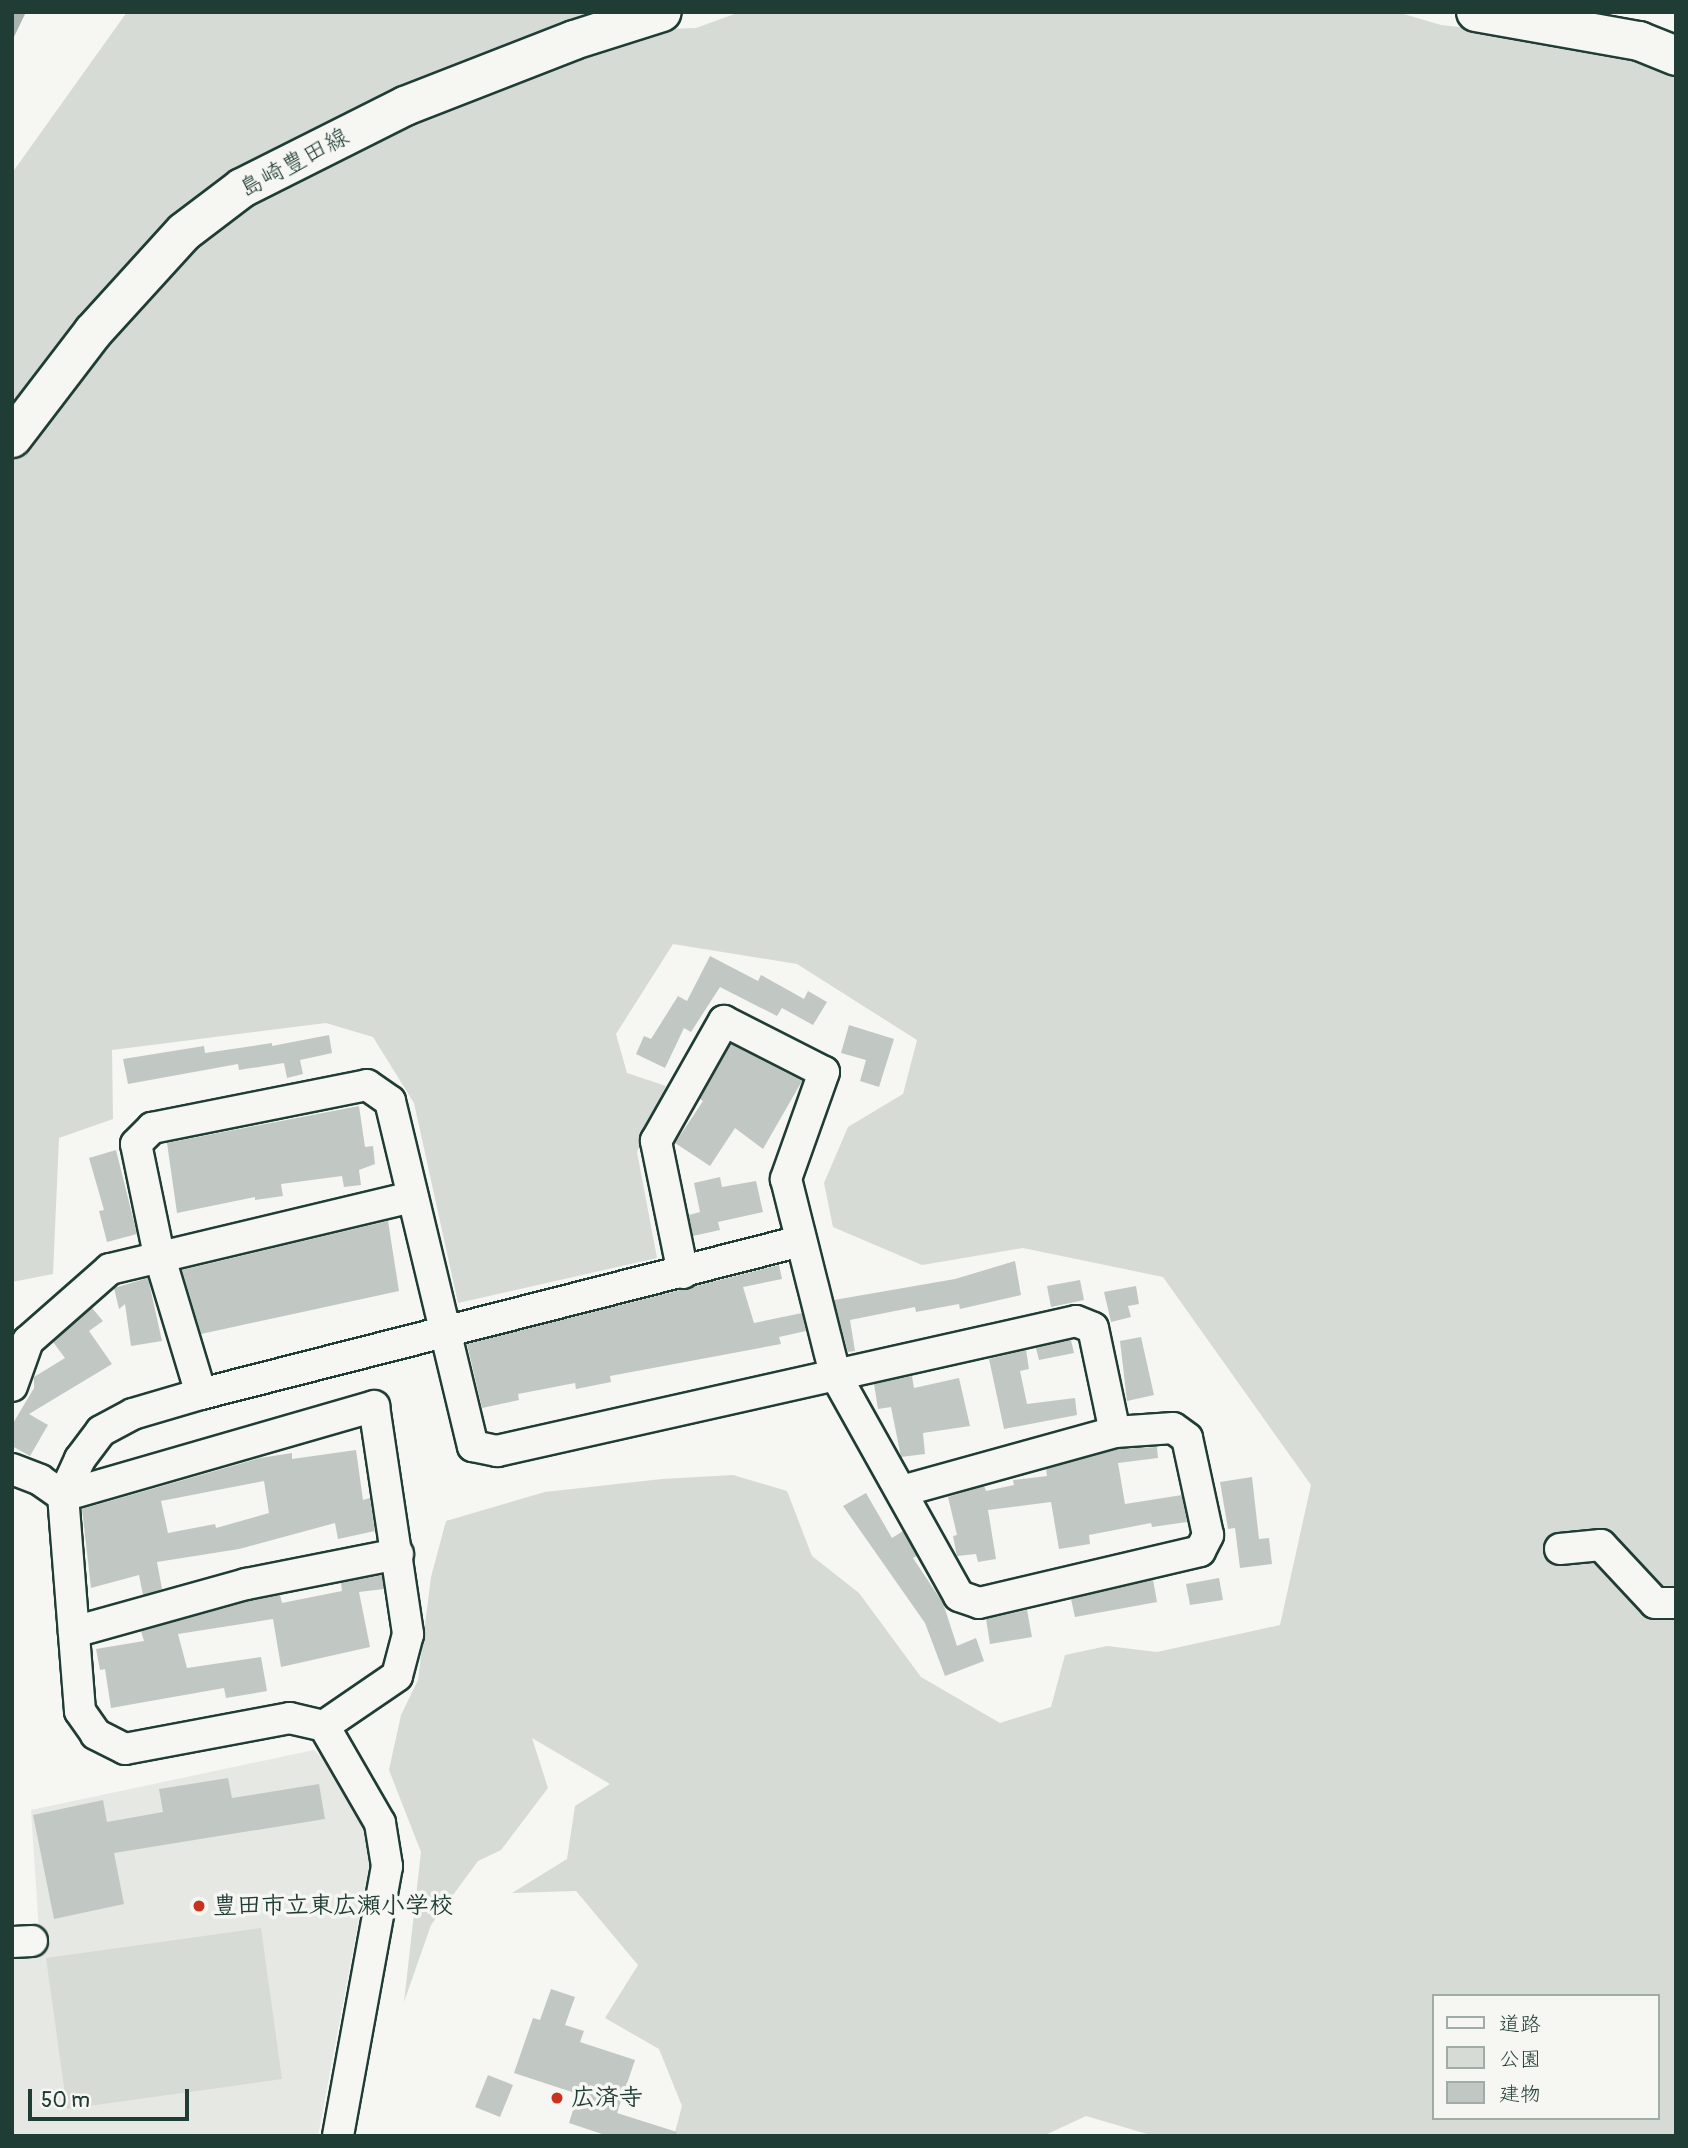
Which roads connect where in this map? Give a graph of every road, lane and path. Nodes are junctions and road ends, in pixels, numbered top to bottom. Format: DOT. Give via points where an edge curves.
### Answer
graph roads {
  1 [pos="662,12"];
  2 [pos="1476,12"];
  3 [pos="1676,56"];
  4 [pos="12,438"];
  5 [pos="413,1198"];
  6 [pos="801,1241"];
  7 [pos="159,1255"];
  8 [pos="683,1273"];
  9 [pos="445,1329"];
  10 [pos="835,1374"];
  11 [pos="12,1386"];
  12 [pos="201,1394"];
  13 [pos="1115,1432"];
  14 [pos="12,1469"];
  15 [pos="902,1491"];
  16 [pos="63,1496"];
  17 [pos="1560,1549"];
  18 [pos="398,1554"];
  19 [pos="1676,1603"];
  20 [pos="74,1632"];
  21 [pos="324,1726"];
  22 [pos="338,2136"];
  1 -- 4 [label="main road, 島崎豊田線" via="573,40 405,106 243,188 184,232 93,332"];
  2 -- 3 [label="main road" via="1639,41"];
  5 -- 7 [label="street"];
  5 -- 7 [label="street" via="390,1101 367,1085 152,1128 136,1144"];
  5 -- 9 [label="street"];
  6 -- 8 [label="street"];
  6 -- 8 [label="street" via="786,1179 824,1072 724,1021 656,1140"];
  6 -- 10 [label="street"];
  7 -- 11 [label="street" via="110,1269 54,1315 27,1341"];
  7 -- 12 [label="street"];
  8 -- 9 [label="street"];
  9 -- 10 [label="street" via="473,1446 497,1451"];
  9 -- 12 [label="street"];
  10 -- 13 [label="street" via="1076,1321 1093,1328"];
  10 -- 15 [label="street"];
  12 -- 16 [label="street" via="133,1414 101,1431 80,1459"];
  13 -- 15 [label="street"];
  13 -- 15 [label="street" via="1173,1428 1187,1438 1208,1535 1200,1551 979,1603 960,1596"];
  14 -- 16 [label="street"];
  16 -- 18 [label="street" via="374,1406"];
  16 -- 20 [label="street"];
  17 -- 19 [label="street" via="1601,1545 1655,1603"];
  18 -- 20 [label="street" via="246,1584"];
  18 -- 21 [label="street" via="408,1634 397,1676"];
  20 -- 21 [label="street" via="80,1712 96,1734 125,1749 289,1718"];
  21 -- 22 [label="street" via="380,1823 387,1866"];
}
